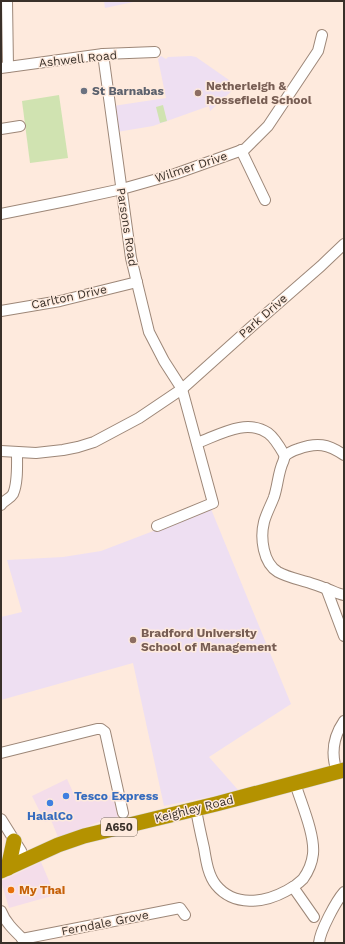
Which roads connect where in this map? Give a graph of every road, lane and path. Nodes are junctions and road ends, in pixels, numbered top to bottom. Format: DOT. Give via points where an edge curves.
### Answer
graph roads {
  1 [pos="7,1"];
  2 [pos="322,35"];
  3 [pos="155,52"];
  4 [pos="103,54"];
  5 [pos="5,68"];
  6 [pos="20,126"];
  7 [pos="1,129"];
  8 [pos="241,150"];
  9 [pos="122,189"];
  10 [pos="265,200"];
  11 [pos="1,214"];
  12 [pos="344,244"];
  13 [pos="137,282"];
  14 [pos="1,311"];
  15 [pos="182,389"];
  16 [pos="197,443"];
  17 [pos="1,451"];
  18 [pos="17,452"];
  19 [pos="344,455"];
  20 [pos="285,456"];
  21 [pos="1,504"];
  22 [pos="158,526"];
  23 [pos="326,588"];
  24 [pos="344,595"];
  25 [pos="344,636"];
  26 [pos="344,721"];
  27 [pos="1,753"];
  28 [pos="341,771"];
  29 [pos="295,784"];
  30 [pos="196,809"];
  31 [pos="123,813"];
  32 [pos="1,819"];
  33 [pos="14,841"];
  34 [pos="25,860"];
  35 [pos="4,869"];
  36 [pos="293,887"];
  37 [pos="344,892"];
  38 [pos="184,915"];
  39 [pos="2,916"];
  40 [pos="314,917"];
  41 [pos="24,941"];
  42 [pos="319,943"];
  1 -- 5 [label="street"];
  2 -- 8 [label="street, Wilmer Drive" via="318,51 268,126"];
  3 -- 4 [label="street, Ashwell Road"];
  4 -- 5 [label="street, Ashwell Road"];
  4 -- 9 [label="street, Parsons Road"];
  6 -- 7 [label="street"];
  8 -- 9 [label="street, Wilmer Drive" via="175,174"];
  8 -- 10 [label="street"];
  9 -- 11 [label="street, Wilmer Drive"];
  9 -- 13 [label="street, Parsons Road" via="131,258"];
  12 -- 15 [label="street, Park Drive"];
  13 -- 14 [label="street, Carlton Drive" via="60,301"];
  13 -- 15 [label="street, Parsons Road" via="149,332"];
  15 -- 16 [label="street"];
  15 -- 18 [label="street, Park Drive" via="138,418 94,442 63,450"];
  16 -- 20 [label="street" via="233,429 249,427 269,434"];
  16 -- 22 [label="street" via="213,503"];
  17 -- 18 [label="street, Park Drive"];
  18 -- 21 [label="street" via="14,488 11,496"];
  19 -- 20 [label="street" via="320,444 308,445"];
  20 -- 23 [label="street" via="274,498 264,522 262,535 265,556 276,571"];
  23 -- 24 [label="street"];
  23 -- 25 [label="street"];
  26 -- 28 [label="street" via="335,740 333,754 334,763"];
  27 -- 31 [label="street" via="101,729 105,732"];
  28 -- 29 [label="highway, Keighley Road / A650"];
  29 -- 30 [label="highway, Keighley Road / A650"];
  29 -- 36 [label="street" via="311,832 313,854 307,872"];
  30 -- 34 [label="highway, Keighley Road / A650" via="84,836"];
  30 -- 36 [label="street" via="210,873 222,892 248,902 269,898"];
  32 -- 33 [label="street"];
  33 -- 34 [label="street"];
  33 -- 35 [label="highway"];
  34 -- 35 [label="highway, Keighley Road / A650"];
  36 -- 40 [label="street"];
  37 -- 42 [label="street" via="325,924"];
  38 -- 41 [label="street, Ferndale Grove" via="180,908"];
  39 -- 41 [label="street"];
}
